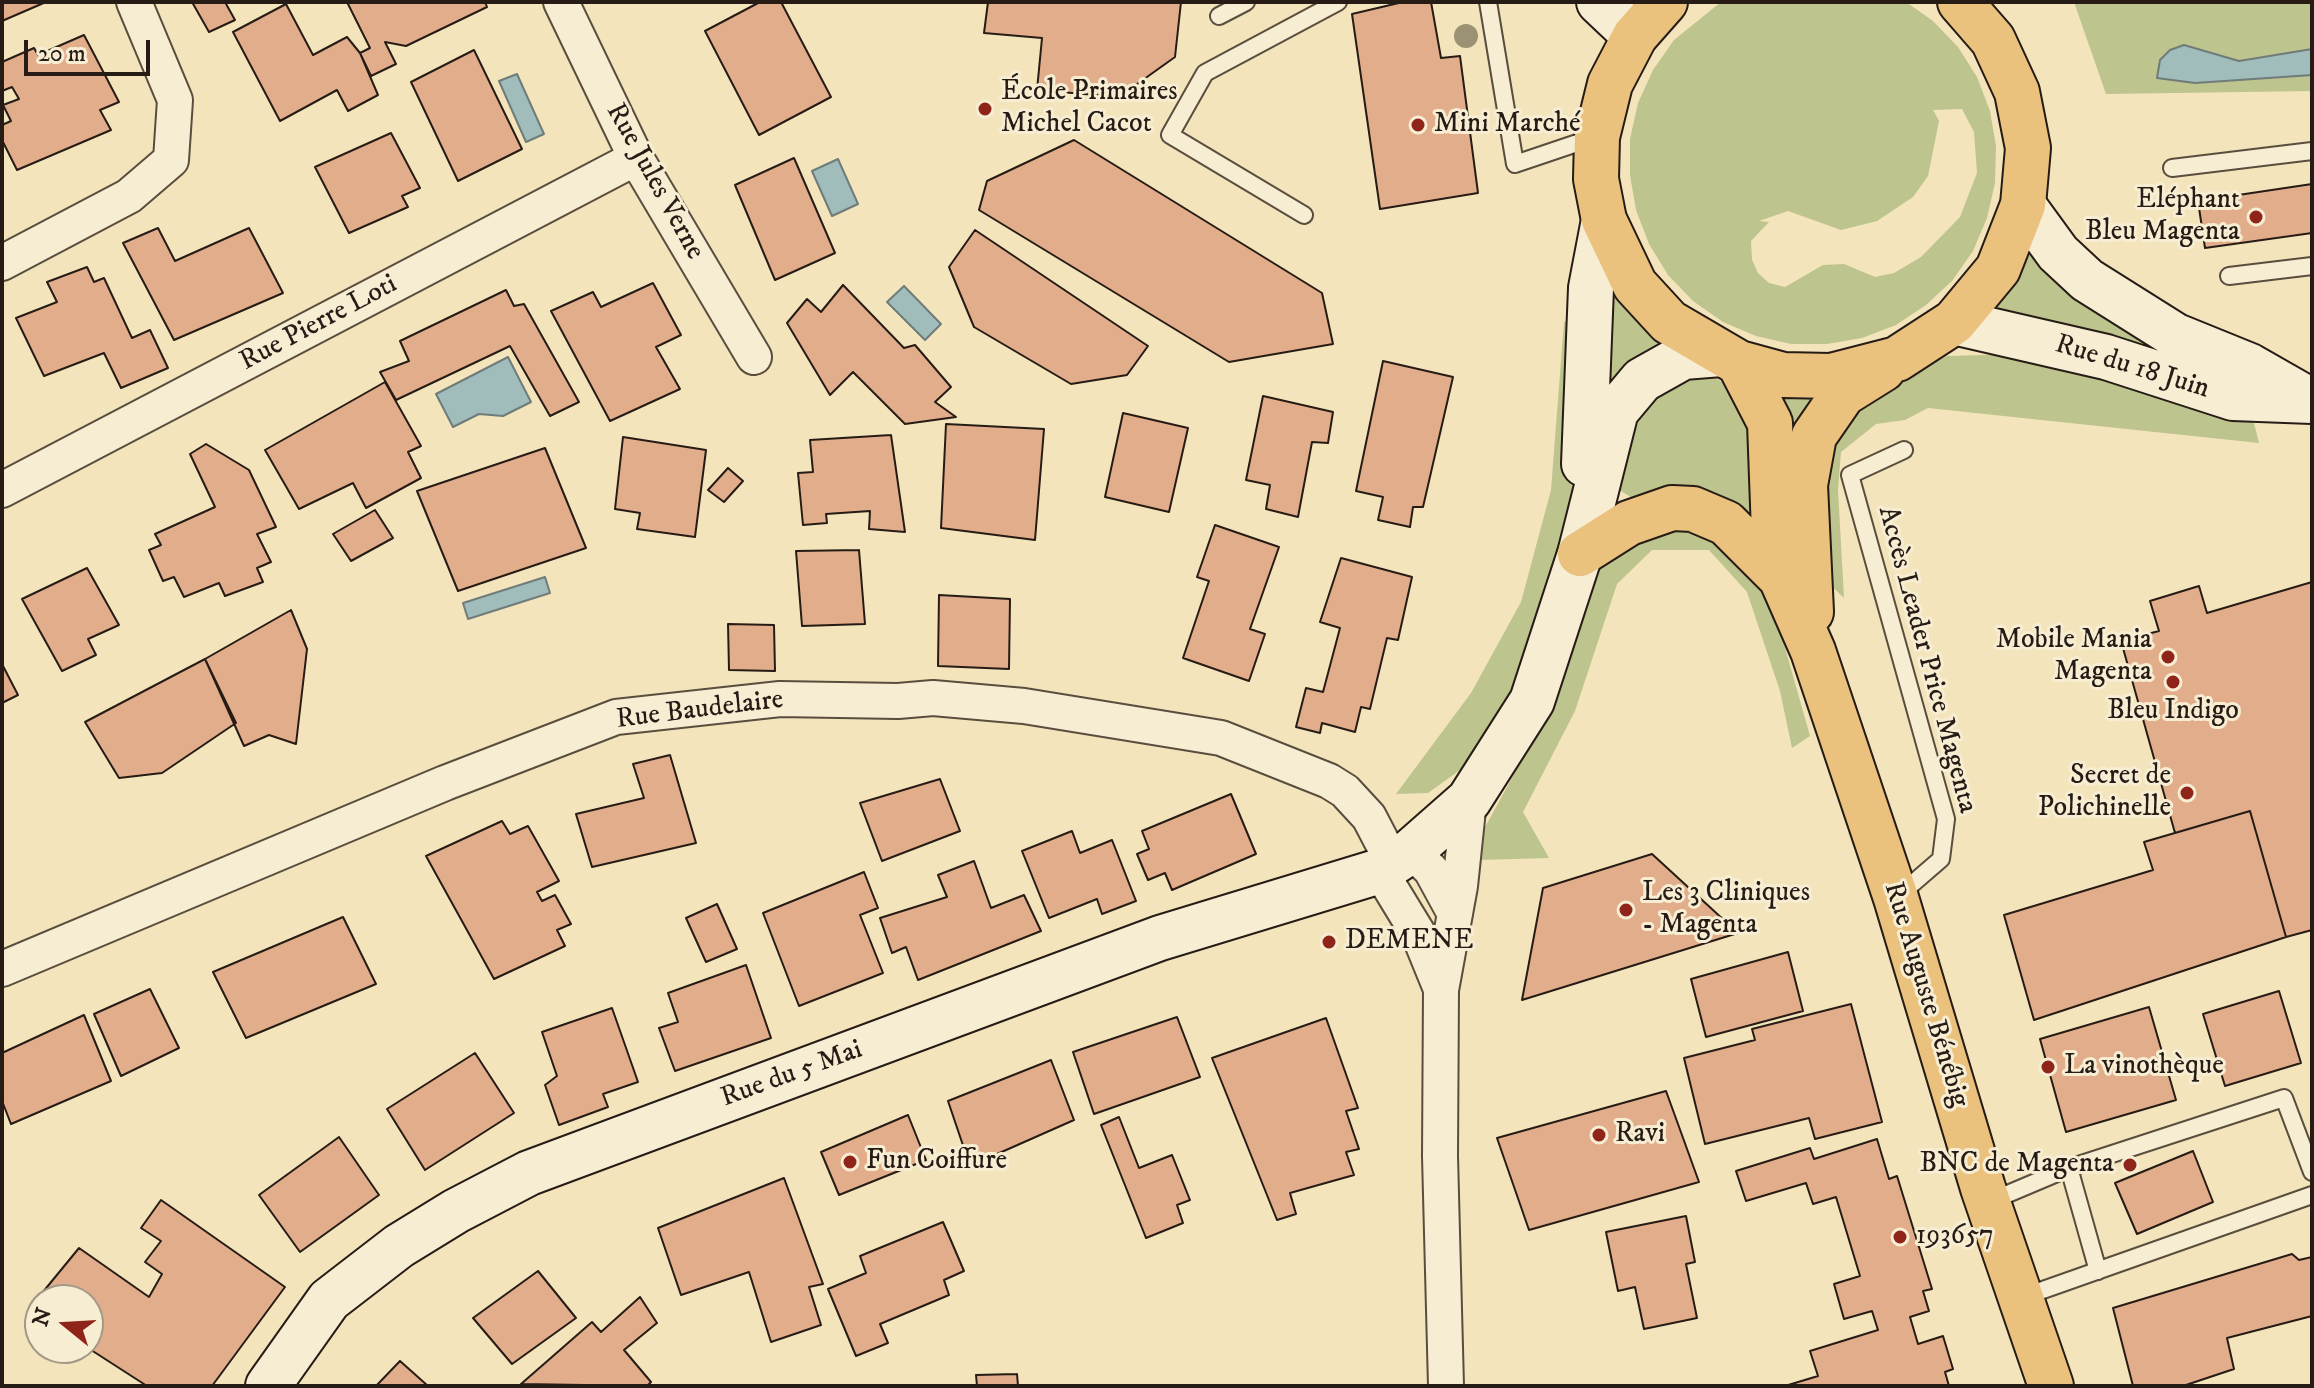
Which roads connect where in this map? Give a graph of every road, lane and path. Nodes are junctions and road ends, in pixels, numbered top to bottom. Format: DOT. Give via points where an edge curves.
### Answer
graph roads {
  1 [pos="134,2"];
  2 [pos="561,2"];
  3 [pos="1246,2"];
  4 [pos="1338,2"];
  5 [pos="1488,2"];
  6 [pos="1599,2"];
  7 [pos="1665,2"];
  8 [pos="1960,2"];
  9 [pos="1219,16"];
  10 [pos="1635,36"];
  11 [pos="1597,137"];
  12 [pos="2312,151"];
  13 [pos="636,158"];
  14 [pos="2172,168"];
  15 [pos="2023,205"];
  16 [pos="1304,215"];
  17 [pos="1604,220"];
  18 [pos="2,263"];
  19 [pos="2312,266"];
  20 [pos="2229,276"];
  21 [pos="1954,322"];
  22 [pos="754,357"];
  23 [pos="1730,359"];
  24 [pos="1897,359"];
  25 [pos="2312,401"];
  26 [pos="1904,450"];
  27 [pos="2,490"];
  28 [pos="1580,554"];
  29 [pos="1781,578"];
  30 [pos="1813,651"];
  31 [pos="1469,800"];
  32 [pos="1395,862"];
  33 [pos="1896,898"];
  34 [pos="1455,914"];
  35 [pos="2,969"];
  36 [pos="1441,990"];
  37 [pos="2069,1168"];
  38 [pos="2312,1172"];
  39 [pos="2312,1195"];
  40 [pos="1988,1202"];
  41 [pos="2098,1271"];
  42 [pos="2023,1297"];
  43 [pos="268,1386"];
  44 [pos="1446,1386"];
  45 [pos="2051,1386"];
  1 -- 18 [label="street" via="175,100 171,160 129,196"];
  2 -- 13 [label="street, Rue Jules Verne"];
  3 -- 9 [label="lane"];
  4 -- 16 [label="lane" via="1205,73 1170,135"];
  5 -- 11 [label="lane" via="1515,164"];
  6 -- 10 [label="main road"];
  7 -- 10 [label="main road"];
  8 -- 15 [label="main road, Rue Auguste Bénébig" via="1993,40 2017,92 2028,148"];
  10 -- 11 [label="main road" via="1610,84"];
  11 -- 17 [label="main road" via="1596,179"];
  12 -- 14 [label="lane"];
  13 -- 22 [label="street, Rue Jules Verne"];
  13 -- 27 [label="street, Rue Pierre Loti"];
  15 -- 21 [label="main road, Rue Auguste Bénébig" via="1998,269"];
  15 -- 25 [label="main road, Rue du 18 Juin" via="2058,253 2087,280 2176,336 2250,366"];
  17 -- 23 [label="main road" via="1635,285 1669,322"];
  17 -- 28 [label="main road" via="1591,288"];
  19 -- 20 [label="lane"];
  21 -- 24 [label="main road, Rue Auguste Bénébig"];
  21 -- 25 [label="main road, Rue du 18 Juin" via="2106,357 2233,398"];
  23 -- 24 [label="main road" via="1783,375 1831,376"];
  23 -- 28 [label="main road" via="1683,357 1642,380 1616,411"];
  23 -- 29 [label="main road, Rue Auguste Bénébig" via="1770,423"];
  24 -- 30 [label="main road, Rue Auguste Bénébig" via="1843,394 1814,436 1805,485"];
  26 -- 33 [label="lane, Accès Leader Price Magenta" via="1850,475 1946,819 1941,859"];
  28 -- 29 [label="main road" via="1629,523 1672,508 1693,509 1726,523"];
  28 -- 31 [label="main road" via="1532,701"];
  29 -- 30 [label="main road, Rue Auguste Bénébig"];
  30 -- 33 [label="main road, Rue Auguste Bénébig"];
  31 -- 32 [label="main road"];
  31 -- 34 [label="street"];
  32 -- 34 [label="street" via="1431,870"];
  32 -- 35 [label="street, Rue Baudelaire" via="1369,817 1345,791 1221,738 1024,706 933,698 780,699 616,717"];
  32 -- 36 [label="street"];
  32 -- 43 [label="main road, Rue du 5 Mai" via="1160,938 529,1173 399,1246 329,1300"];
  33 -- 40 [label="main road, Rue Auguste Bénébig"];
  34 -- 36 [label="street"];
  36 -- 44 [label="street"];
  37 -- 38 [label="lane" via="2284,1098"];
  37 -- 40 [label="lane"];
  37 -- 41 [label="lane"];
  39 -- 41 [label="lane"];
  40 -- 42 [label="main road, Rue Auguste Bénébig"];
  41 -- 42 [label="lane"];
  42 -- 45 [label="main road, Rue Auguste Bénébig"];
}
